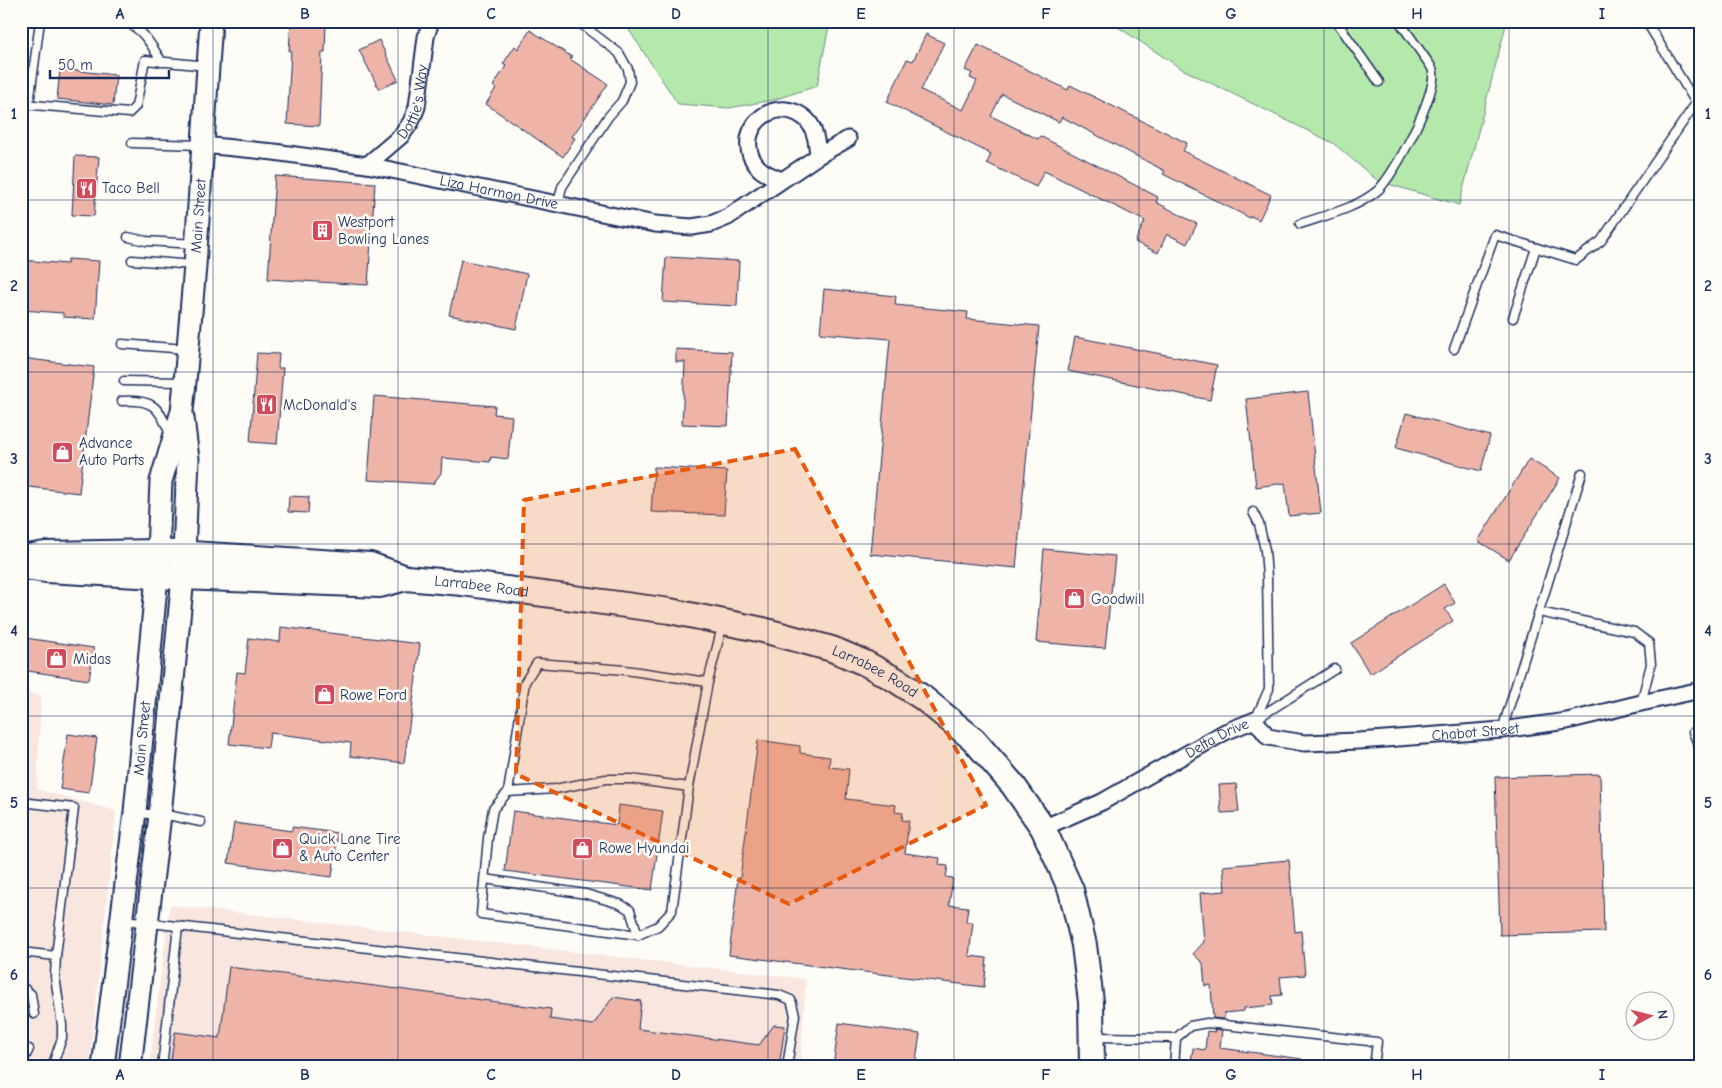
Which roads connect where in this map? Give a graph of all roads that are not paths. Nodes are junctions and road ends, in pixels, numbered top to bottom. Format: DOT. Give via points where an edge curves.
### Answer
graph roads {
  1 [pos="25,21"];
  2 [pos="40,21"];
  3 [pos="121,21"];
  4 [pos="211,21"];
  5 [pos="431,21"];
  6 [pos="578,21"];
  7 [pos="1336,21"];
  8 [pos="1398,21"];
  9 [pos="1646,21"];
  10 [pos="21,22"];
  11 [pos="162,62"];
  12 [pos="208,66"];
  13 [pos="1379,82"];
  14 [pos="1698,102"];
  15 [pos="25,104"];
  16 [pos="848,139"];
  17 [pos="132,143"];
  18 [pos="203,145"];
  19 [pos="818,156"];
  20 [pos="367,165"];
  21 [pos="782,180"];
  22 [pos="558,204"];
  23 [pos="1300,224"];
  24 [pos="128,237"];
  25 [pos="196,244"];
  26 [pos="1536,248"];
  27 [pos="132,260"];
  28 [pos="195,266"];
  29 [pos="1513,318"];
  30 [pos="122,344"];
  31 [pos="1454,349"];
  32 [pos="188,350"];
  33 [pos="124,381"];
  34 [pos="185,382"];
  35 [pos="122,401"];
  36 [pos="182,411"];
  37 [pos="172,445"];
  38 [pos="1582,472"];
  39 [pos="1253,512"];
  40 [pos="158,552"];
  41 [pos="21,558"];
  42 [pos="183,565"];
  43 [pos="21,567"];
  44 [pos="157,576"];
  45 [pos="1538,612"];
  46 [pos="724,622"];
  47 [pos="1335,669"];
  48 [pos="708,682"];
  49 [pos="1701,690"];
  50 [pos="1641,703"];
  51 [pos="1254,720"];
  52 [pos="1701,729"];
  53 [pos="1502,730"];
  54 [pos="1701,752"];
  55 [pos="689,787"];
  56 [pos="508,792"];
  57 [pos="21,802"];
  58 [pos="135,812"];
  59 [pos="160,815"];
  60 [pos="201,822"];
  61 [pos="1043,828"];
  62 [pos="485,879"];
  63 [pos="122,920"];
  64 [pos="148,923"];
  65 [pos="178,927"];
  66 [pos="638,935"];
  67 [pos="21,952"];
  68 [pos="56,956"];
  69 [pos="21,986"];
  70 [pos="34,1014"];
  71 [pos="1093,1037"];
  72 [pos="1176,1038"];
  73 [pos="29,1049"];
  74 [pos="21,1066"];
  75 [pos="52,1067"];
  76 [pos="104,1067"];
  77 [pos="130,1067"];
  78 [pos="162,1067"];
  79 [pos="787,1067"];
  80 [pos="1092,1067"];
  81 [pos="1174,1067"];
  82 [pos="1374,1067"];
  1 -- 10 [label="lane"];
  2 -- 15 [label="lane"];
  3 -- 11 [label="lane" via="140,30"];
  4 -- 12 [label="main road, Main Street"];
  5 -- 20 [label="street, Dottie's Way" via="417,108 411,122 401,136"];
  6 -- 22 [label="lane" via="619,53 628,69 630,82 622,100 562,187"];
  7 -- 13 [label="lane"];
  8 -- 23 [label="lane" via="1434,72 1432,86 1401,158 1378,190 1357,204"];
  9 -- 14 [label="lane"];
  11 -- 12 [label="lane"];
  11 -- 15 [label="lane" via="145,60 136,106 129,113"];
  12 -- 18 [label="main road, Main Street"];
  14 -- 26 [label="lane" via="1601,241 1576,260"];
  16 -- 19 [label="street, Liza Harmon Drive"];
  17 -- 18 [label="lane"];
  18 -- 20 [label="street, Liza Harmon Drive"];
  18 -- 25 [label="main road, Main Street"];
  19 -- 21 [label="street, Liza Harmon Drive"];
  19 -- 21 [label="street" via="809,122 790,110 768,112 753,128 749,149 759,168"];
  20 -- 22 [label="street, Liza Harmon Drive"];
  21 -- 22 [label="street, Liza Harmon Drive" via="728,217 692,227 655,224"];
  24 -- 25 [label="lane"];
  25 -- 28 [label="main road, Main Street"];
  26 -- 29 [label="lane"];
  26 -- 31 [label="lane" via="1494,235"];
  27 -- 28 [label="lane"];
  28 -- 32 [label="main road, Main Street"];
  30 -- 32 [label="lane"];
  32 -- 34 [label="main road, Main Street"];
  33 -- 34 [label="lane"];
  34 -- 36 [label="main road, Main Street"];
  35 -- 37 [label="lane" via="137,400 152,405 163,416"];
  36 -- 37 [label="main road, Main Street"];
  36 -- 42 [label="main road, Main Street" via="188,459"];
  37 -- 40 [label="main road, Main Street" via="161,481"];
  38 -- 45 [label="lane"];
  39 -- 51 [label="lane, Delta Drive" via="1266,550 1270,689"];
  40 -- 41 [label="main road, Larrabee Road" via="45,554"];
  40 -- 42 [label="main road, Larrabee Road"];
  40 -- 44 [label="main road, Main Street"];
  42 -- 44 [label="main road, Larrabee Road"];
  42 -- 46 [label="main road, Larrabee Road" via="380,585 406,578 454,582 670,611"];
  42 -- 59 [label="main road, Main Street"];
  43 -- 44 [label="main road, Larrabee Road"];
  44 -- 58 [label="main road, Main Street"];
  45 -- 50 [label="lane" via="1634,632 1649,643 1651,664"];
  45 -- 53 [label="lane"];
  46 -- 48 [label="lane"];
  46 -- 61 [label="main road, Larrabee Road" via="832,649 896,680 973,739 1013,785"];
  47 -- 51 [label="lane"];
  48 -- 55 [label="lane"];
  48 -- 56 [label="lane" via="537,662 525,682"];
  49 -- 50 [label="street, Chabot Street"];
  50 -- 53 [label="street, Chabot Street" via="1567,721"];
  51 -- 53 [label="street, Chabot Street" via="1268,737 1304,743"];
  51 -- 61 [label="street, Delta Drive" via="1225,732 1102,802"];
  52 -- 54 [label="lane" via="1693,732"];
  55 -- 56 [label="lane" via="606,779 555,789"];
  55 -- 66 [label="lane" via="672,911 658,926"];
  56 -- 62 [label="lane" via="493,809"];
  57 -- 68 [label="lane" via="74,808"];
  58 -- 59 [label="lane"];
  58 -- 63 [label="main road, Main Street"];
  59 -- 60 [label="lane"];
  59 -- 64 [label="main road, Main Street"];
  61 -- 71 [label="main road, Larrabee Road" via="1063,869 1076,909 1089,974"];
  62 -- 66 [label="lane" via="586,894 620,904 630,910"];
  62 -- 66 [label="lane" via="481,914"];
  63 -- 64 [label="lane"];
  63 -- 76 [label="main road, Main Street"];
  64 -- 65 [label="lane"];
  64 -- 77 [label="main road, Main Street"];
  65 -- 78 [label="lane"];
  65 -- 79 [label="lane" via="779,995 791,1000 795,1015"];
  67 -- 68 [label="lane"];
  68 -- 75 [label="lane" via="62,1038"];
  69 -- 70 [label="lane" via="31,994"];
  71 -- 72 [label="lane"];
  71 -- 80 [label="main road, Larrabee Road"];
  72 -- 81 [label="lane"];
  72 -- 82 [label="lane" via="1190,1026 1207,1023 1377,1042"];
  73 -- 74 [label="lane"];
}
